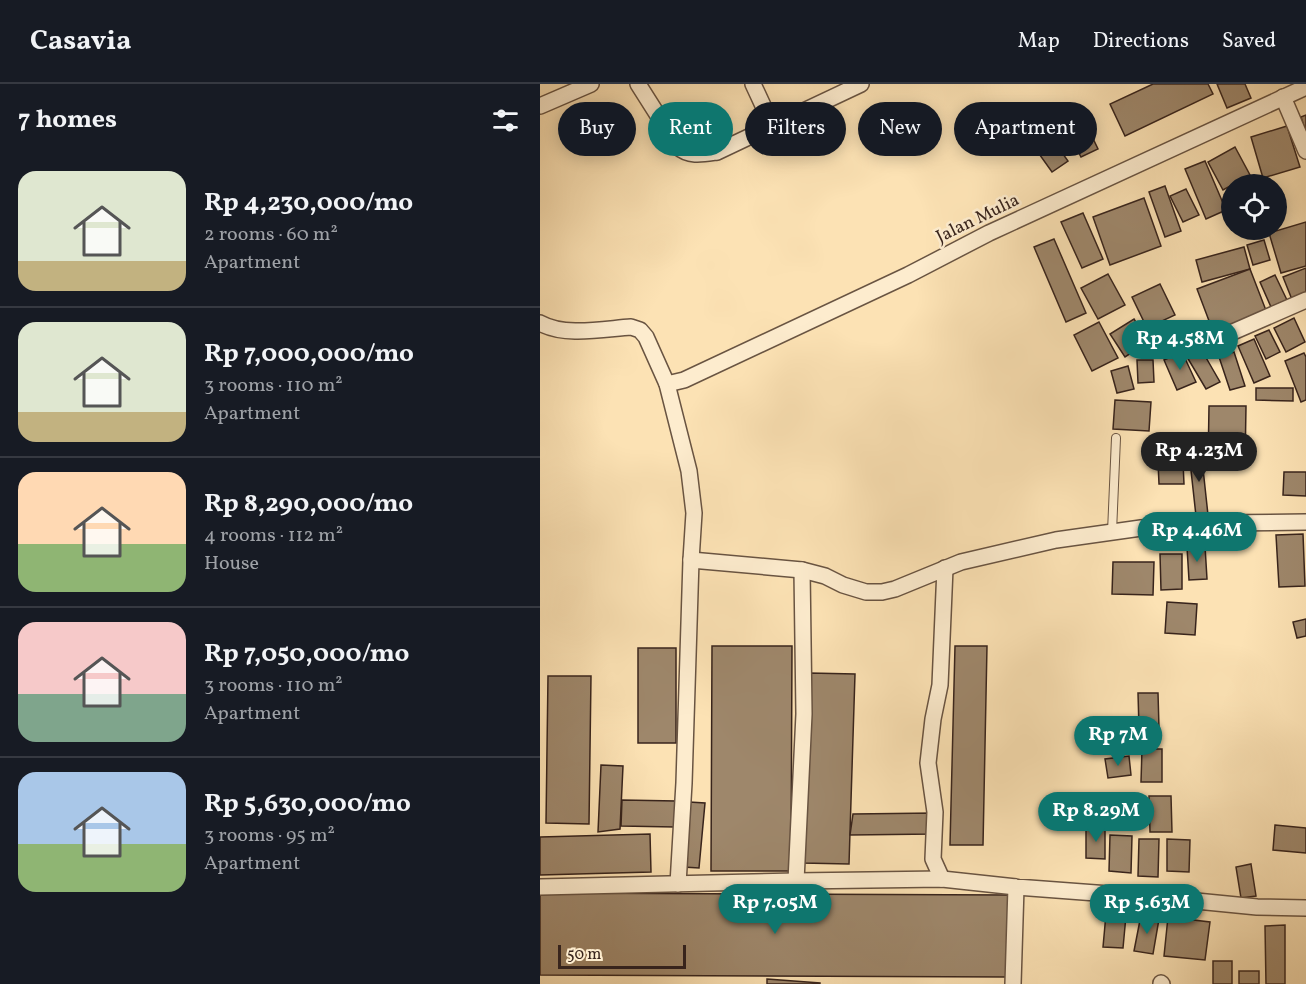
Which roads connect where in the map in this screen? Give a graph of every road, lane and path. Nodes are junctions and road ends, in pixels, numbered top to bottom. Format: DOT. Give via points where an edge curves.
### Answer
graph roads {
  1 [pos="591,84"];
  2 [pos="638,84"];
  3 [pos="753,84"];
  4 [pos="861,84"];
  5 [pos="1306,87"];
  6 [pos="1283,97"];
  7 [pos="761,102"];
  8 [pos="822,102"];
  9 [pos="540,106"];
  10 [pos="745,138"];
  11 [pos="1306,151"];
  12 [pos="1306,300"];
  13 [pos="540,323"];
  14 [pos="1188,347"];
  15 [pos="666,384"];
  16 [pos="1116,438"];
  17 [pos="1306,522"];
  18 [pos="1112,532"];
  19 [pos="691,560"];
  20 [pos="945,568"];
  21 [pos="802,570"];
  22 [pos="942,879"];
  23 [pos="796,881"];
  24 [pos="678,884"];
  25 [pos="540,887"];
  26 [pos="1016,887"];
  27 [pos="1306,908"];
  28 [pos="1013,984"];
  1 -- 9 [label="street"];
  2 -- 10 [label="street" via="684,152 717,152"];
  3 -- 7 [label="street"];
  4 -- 8 [label="street"];
  5 -- 6 [label="street, Jalan Mulia"];
  6 -- 11 [label="street"];
  6 -- 15 [label="street, Jalan Mulia" via="684,380"];
  12 -- 14 [label="street" via="1219,338"];
  13 -- 15 [label="street" via="568,331 631,327 640,330"];
  15 -- 19 [label="street" via="689,471 694,513"];
  16 -- 18 [label="lane"];
  17 -- 18 [label="street" via="1217,523"];
  18 -- 20 [label="street" via="1056,540"];
  19 -- 21 [label="street"];
  19 -- 24 [label="street"];
  20 -- 21 [label="street" via="882,592 866,592"];
  20 -- 22 [label="street" via="940,686 928,763 935,812 933,859"];
  21 -- 23 [label="street" via="804,714"];
  22 -- 23 [label="street"];
  22 -- 26 [label="street"];
  23 -- 24 [label="street"];
  24 -- 25 [label="street"];
  26 -- 27 [label="street"];
  26 -- 28 [label="street"];
}
